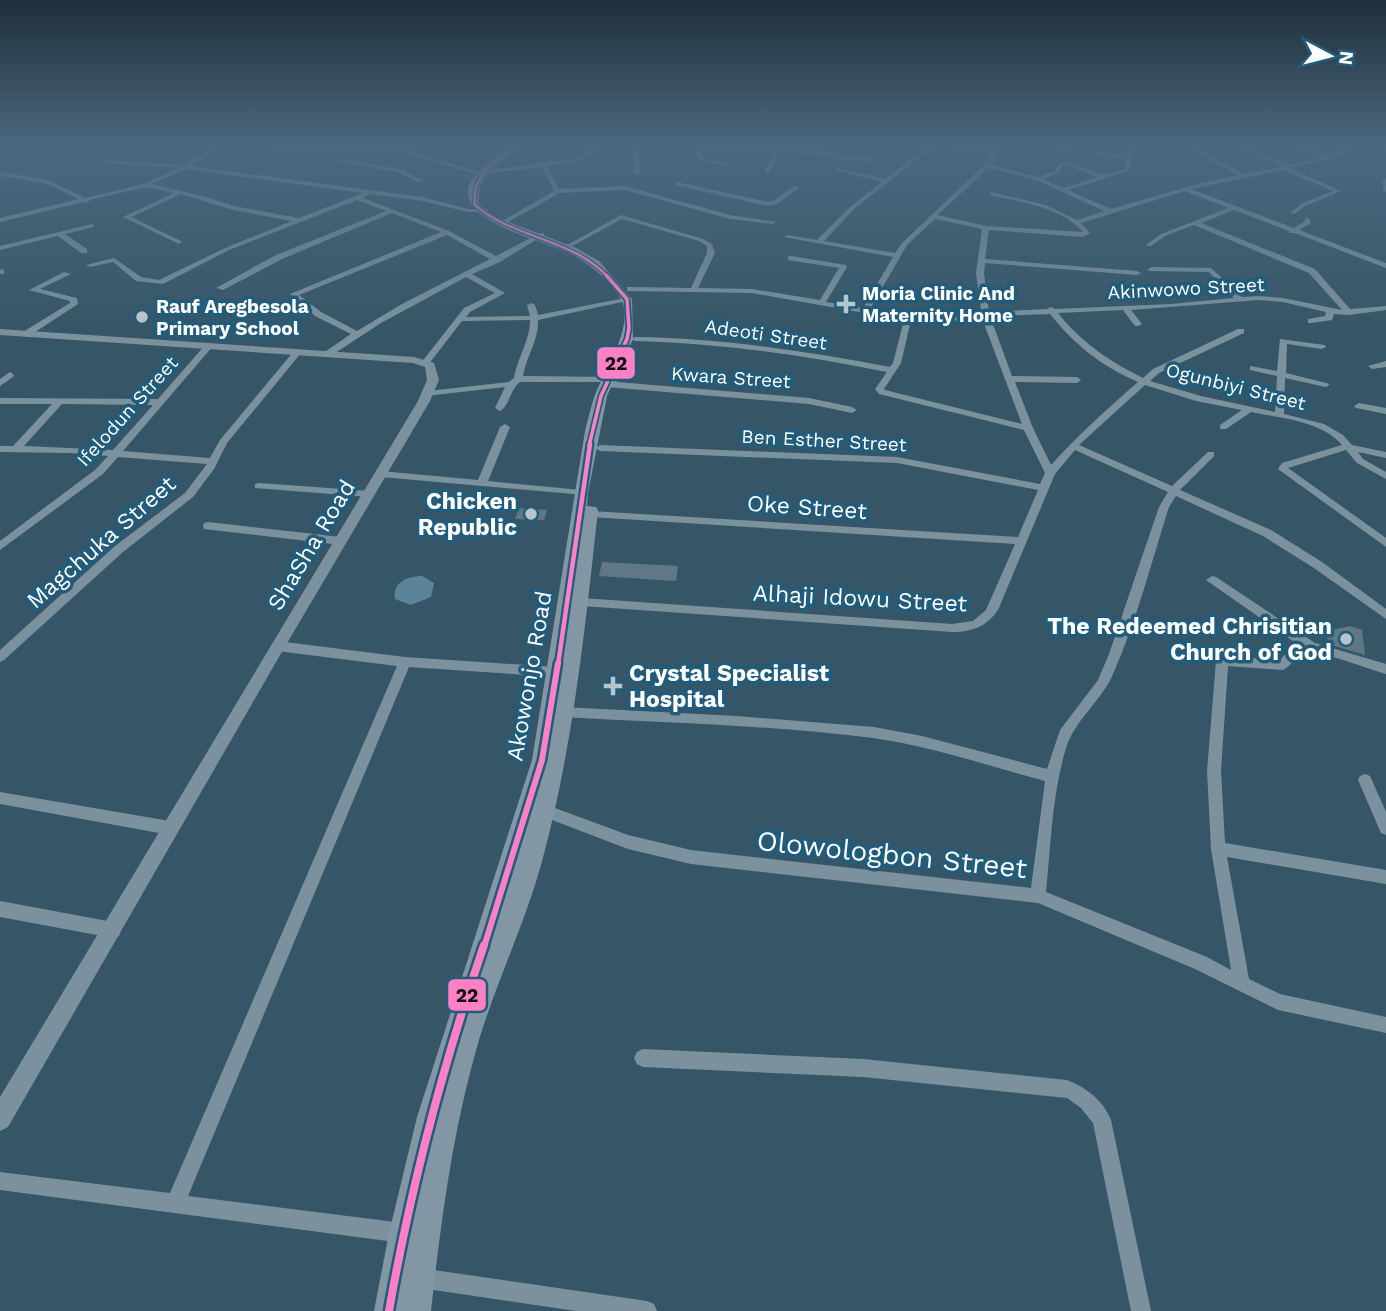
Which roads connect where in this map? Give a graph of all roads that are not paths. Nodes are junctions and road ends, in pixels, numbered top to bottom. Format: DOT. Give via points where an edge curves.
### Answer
graph roads {
  1 [pos="59,207"];
  2 [pos="148,207"];
  3 [pos="230,207"];
  4 [pos="334,207"];
  5 [pos="380,207"];
  6 [pos="461,207"];
  7 [pos="478,207"];
  8 [pos="530,207"];
  9 [pos="697,207"];
  10 [pos="719,207"];
  11 [pos="853,207"];
  12 [pos="941,207"];
  13 [pos="1040,207"];
  14 [pos="1100,207"];
  15 [pos="1127,207"];
  16 [pos="1300,207"];
  17 [pos="1233,208"];
  18 [pos="392,212"];
  19 [pos="484,212"];
  20 [pos="715,212"];
  21 [pos="1111,212"];
  22 [pos="1293,213"];
  23 [pos="932,216"];
  24 [pos="1307,219"];
  25 [pos="0,220"];
  26 [pos="301,220"];
  27 [pos="506,221"];
  28 [pos="772,222"];
  29 [pos="1076,222"];
  30 [pos="1195,223"];
  31 [pos="92,226"];
  32 [pos="986,228"];
  33 [pos="447,232"];
  34 [pos="1292,232"];
  35 [pos="60,234"];
  36 [pos="539,236"];
  37 [pos="788,237"];
  38 [pos="179,242"];
  39 [pos="819,242"];
  40 [pos="570,245"];
  41 [pos="1149,245"];
  42 [pos="0,248"];
  43 [pos="84,251"];
  44 [pos="896,256"];
  45 [pos="791,258"];
  46 [pos="497,260"];
  47 [pos="981,261"];
  48 [pos="90,265"];
  49 [pos="1386,266"];
  50 [pos="1152,269"];
  51 [pos="1137,273"];
  52 [pos="67,274"];
  53 [pos="466,274"];
  54 [pos="220,288"];
  55 [pos="694,289"];
  56 [pos="629,294"];
  57 [pos="1240,300"];
  58 [pos="822,301"];
  59 [pos="531,305"];
  60 [pos="1124,307"];
  61 [pos="1386,308"];
  62 [pos="1051,309"];
  63 [pos="866,310"];
  64 [pos="1331,312"];
  65 [pos="1349,313"];
  66 [pos="986,316"];
  67 [pos="536,318"];
  68 [pos="908,318"];
  69 [pos="460,319"];
  70 [pos="1311,321"];
  71 [pos="1138,324"];
  72 [pos="1241,331"];
  73 [pos="0,332"];
  74 [pos="355,333"];
  75 [pos="26,334"];
  76 [pos="635,339"];
  77 [pos="209,346"];
  78 [pos="1322,347"];
  79 [pos="297,353"];
  80 [pos="326,355"];
  81 [pos="425,363"];
  82 [pos="1386,364"];
  83 [pos="1372,366"];
  84 [pos="1253,368"];
  85 [pos="892,370"];
  86 [pos="1282,374"];
  87 [pos="10,375"];
  88 [pos="1010,379"];
  89 [pos="1077,380"];
  90 [pos="1144,380"];
  91 [pos="514,382"];
  92 [pos="611,382"];
  93 [pos="0,383"];
  94 [pos="1326,384"];
  95 [pos="428,394"];
  96 [pos="0,401"];
  97 [pos="60,401"];
  98 [pos="158,402"];
  99 [pos="1359,406"];
  100 [pos="500,408"];
  101 [pos="1250,409"];
  102 [pos="852,410"];
  103 [pos="1386,411"];
  104 [pos="1279,415"];
  105 [pos="505,427"];
  106 [pos="1223,427"];
  107 [pos="1028,428"];
  108 [pos="1073,446"];
  109 [pos="1347,447"];
  110 [pos="600,448"];
  111 [pos="0,449"];
  112 [pos="16,449"];
  113 [pos="115,453"];
  114 [pos="1211,454"];
  115 [pos="1386,455"];
  116 [pos="213,461"];
  117 [pos="381,474"];
  118 [pos="1050,474"];
  119 [pos="1386,476"];
  120 [pos="482,483"];
  121 [pos="259,486"];
  122 [pos="1044,488"];
  123 [pos="1174,490"];
  124 [pos="580,493"];
  125 [pos="369,494"];
  126 [pos="586,520"];
  127 [pos="208,526"];
  128 [pos="341,541"];
  129 [pos="1020,541"];
  130 [pos="1386,543"];
  131 [pos="0,547"];
  132 [pos="1212,580"];
  133 [pos="582,602"];
  134 [pos="1386,615"];
  135 [pos="276,646"];
  136 [pos="1311,647"];
  137 [pos="0,657"];
  138 [pos="405,662"];
  139 [pos="1386,669"];
  140 [pos="557,672"];
  141 [pos="563,712"];
  142 [pos="1053,777"];
  143 [pos="1366,780"];
  144 [pos="0,798"];
  145 [pos="536,821"];
  146 [pos="170,828"];
  147 [pos="1386,828"];
  148 [pos="1218,849"];
  149 [pos="1386,877"];
  150 [pos="1038,896"];
  151 [pos="0,909"];
  152 [pos="113,930"];
  153 [pos="1242,984"];
  154 [pos="1386,1025"];
  155 [pos="643,1058"];
  156 [pos="0,1119"];
  157 [pos="0,1181"];
  158 [pos="176,1202"];
  159 [pos="403,1233"];
  160 [pos="419,1278"];
  161 [pos="389,1311"];
  162 [pos="416,1311"];
  163 [pos="647,1311"];
  164 [pos="1142,1311"];
  1 -- 25 [label="street"];
  2 -- 38 [label="street" via="126,217"];
  3 -- 26 [label="street"];
  4 -- 26 [label="street"];
  5 -- 18 [label="street"];
  6 -- 19 [label="street"];
  7 -- 19 [label="main road"];
  8 -- 27 [label="street"];
  9 -- 20 [label="street"];
  10 -- 20 [label="street"];
  11 -- 39 [label="street"];
  12 -- 23 [label="street"];
  13 -- 29 [label="street"];
  14 -- 21 [label="street"];
  15 -- 21 [label="street"];
  16 -- 22 [label="street"];
  17 -- 30 [label="street"];
  17 -- 34 [label="street"];
  18 -- 33 [label="street"];
  18 -- 54 [label="street" via="279,257"];
  19 -- 27 [label="main road"];
  19 -- 36 [label="main road" via="500,223"];
  20 -- 28 [label="street"];
  21 -- 29 [label="street"];
  23 -- 32 [label="street"];
  23 -- 44 [label="street"];
  24 -- 34 [label="street" via="1309,222"];
  26 -- 48 [label="street" via="160,282 139,279 114,260"];
  27 -- 36 [label="main road"];
  29 -- 32 [label="street" via="1087,233"];
  30 -- 41 [label="street"];
  30 -- 65 [label="street" via="1312,271"];
  31 -- 35 [label="street"];
  32 -- 47 [label="street"];
  33 -- 46 [label="street"];
  33 -- 74 [label="street" via="294,294 318,314"];
  34 -- 49 [label="street"];
  35 -- 42 [label="street"];
  35 -- 43 [label="street"];
  36 -- 40 [label="main road"];
  36 -- 46 [label="street"];
  36 -- 56 [label="main road" via="595,263"];
  37 -- 39 [label="street"];
  39 -- 44 [label="street"];
  40 -- 55 [label="street" via="621,217 701,240 710,245 711,253"];
  40 -- 56 [label="main road" via="604,264"];
  44 -- 63 [label="street"];
  45 -- 58 [label="street" via="844,267"];
  46 -- 53 [label="street"];
  47 -- 51 [label="street"];
  47 -- 66 [label="street"];
  50 -- 57 [label="street" via="1211,270"];
  52 -- 75 [label="street" via="33,290 74,300 74,304"];
  53 -- 69 [label="street" via="501,293 467,310"];
  53 -- 74 [label="street"];
  55 -- 56 [label="street"];
  55 -- 58 [label="street"];
  56 -- 67 [label="street"];
  56 -- 76 [label="main road, Akowonjo Road" via="636,299"];
  56 -- 92 [label="main road, Akowonjo Road" via="627,339"];
  57 -- 60 [label="street, Akinwowo Street"];
  57 -- 64 [label="street, Akinwowo Street" via="1276,299"];
  58 -- 63 [label="street"];
  59 -- 67 [label="street"];
  60 -- 62 [label="street, Akinwowo Street"];
  60 -- 71 [label="street"];
  61 -- 65 [label="street, Akinwowo Street"];
  62 -- 66 [label="street, Akinwowo Street"];
  62 -- 90 [label="street, Ogunbiyi Street" via="1088,350"];
  63 -- 68 [label="street"];
  64 -- 65 [label="street, Akinwowo Street"];
  64 -- 70 [label="street" via="1329,318"];
  66 -- 68 [label="street"];
  66 -- 88 [label="street"];
  67 -- 69 [label="street"];
  67 -- 91 [label="street" via="535,335 523,353"];
  68 -- 85 [label="street"];
  69 -- 81 [label="street"];
  72 -- 90 [label="street, Alhaji Idowu Street"];
  73 -- 75 [label="street"];
  74 -- 80 [label="street"];
  75 -- 77 [label="street"];
  76 -- 85 [label="street, Adeoti Street" via="712,342"];
  76 -- 92 [label="main road, Akowonjo Road"];
  77 -- 79 [label="street"];
  77 -- 98 [label="street, Ifelodun Street"];
  78 -- 86 [label="street" via="1283,341"];
  79 -- 80 [label="street"];
  79 -- 116 [label="street, Magchuka Street" via="223,442"];
  80 -- 81 [label="street"];
  81 -- 95 [label="street" via="433,374"];
  82 -- 83 [label="street"];
  84 -- 86 [label="street"];
  85 -- 107 [label="street" via="882,392"];
  86 -- 94 [label="street"];
  86 -- 104 [label="street"];
  87 -- 93 [label="street"];
  88 -- 89 [label="street"];
  88 -- 107 [label="street"];
  90 -- 101 [label="street, Ogunbiyi Street"];
  90 -- 108 [label="street, Alhaji Idowu Street"];
  91 -- 92 [label="street, Kwara Street"];
  91 -- 95 [label="street, Kwara Street"];
  91 -- 100 [label="street"];
  92 -- 102 [label="street, Kwara Street" via="809,401"];
  92 -- 110 [label="main road, Akowonjo Road"];
  92 -- 124 [label="main road, Akowonjo Road" via="592,431"];
  95 -- 117 [label="street, ShaSha Road"];
  96 -- 97 [label="street"];
  97 -- 98 [label="street"];
  97 -- 112 [label="street"];
  98 -- 113 [label="street, Ifelodun Street"];
  99 -- 103 [label="street"];
  101 -- 104 [label="street, Ogunbiyi Street"];
  101 -- 106 [label="street"];
  104 -- 109 [label="street, Ogunbiyi Street" via="1330,429"];
  105 -- 120 [label="street"];
  107 -- 118 [label="street"];
  108 -- 118 [label="street, Alhaji Idowu Street"];
  108 -- 123 [label="street"];
  109 -- 115 [label="street"];
  109 -- 119 [label="street, Ogunbiyi Street"];
  109 -- 130 [label="street" via="1283,469"];
  110 -- 122 [label="street, Ben Esther Street" via="897,460"];
  110 -- 126 [label="main road, Akowonjo Road"];
  111 -- 112 [label="street"];
  112 -- 113 [label="street"];
  113 -- 116 [label="street"];
  113 -- 131 [label="street, Ifelodun Street" via="89,480"];
  114 -- 123 [label="street"];
  116 -- 137 [label="street, Magchuka Street" via="190,495 119,549"];
  117 -- 120 [label="street"];
  117 -- 125 [label="street, ShaSha Road"];
  118 -- 122 [label="street, Alhaji Idowu Street"];
  120 -- 124 [label="street"];
  121 -- 125 [label="street"];
  122 -- 129 [label="street, Alhaji Idowu Street"];
  123 -- 134 [label="street" via="1295,549"];
  123 -- 142 [label="street" via="1164,507 1107,676 1065,732"];
  124 -- 126 [label="main road, Akowonjo Road"];
  125 -- 128 [label="street, ShaSha Road"];
  126 -- 129 [label="street, Oke Street"];
  126 -- 133 [label="main road, Akowonjo Road"];
  126 -- 140 [label="main road, Akowonjo Road"];
  127 -- 128 [label="street"];
  128 -- 135 [label="street, ShaSha Road"];
  129 -- 133 [label="street, Alhaji Idowu Street" via="994,607 974,626"];
  132 -- 136 [label="street"];
  133 -- 141 [label="main road, Akowonjo Road"];
  135 -- 138 [label="street"];
  135 -- 146 [label="street, ShaSha Road"];
  136 -- 139 [label="street"];
  136 -- 148 [label="street" via="1293,653 1283,665 1222,661 1214,771"];
  138 -- 140 [label="street"];
  138 -- 158 [label="street"];
  140 -- 145 [label="main road, Akowonjo Road"];
  141 -- 142 [label="street" via="874,733"];
  141 -- 145 [label="main road, Akowonjo Road" via="557,758"];
  142 -- 150 [label="street"];
  143 -- 147 [label="street"];
  144 -- 146 [label="street"];
  145 -- 150 [label="street, Olowologbon Street" via="691,858"];
  145 -- 159 [label="main road, Akowonjo Road" via="454,1033"];
  145 -- 160 [label="main road, Akowonjo Road" via="526,880 468,1038 450,1106"];
  146 -- 152 [label="street, ShaSha Road"];
  148 -- 149 [label="street"];
  148 -- 153 [label="street"];
  150 -- 153 [label="street, Olowologbon Street"];
  151 -- 152 [label="street"];
  152 -- 156 [label="street, ShaSha Road"];
  153 -- 154 [label="street, Olowologbon Street" via="1278,1002"];
  155 -- 164 [label="street" via="863,1068 1067,1089 1080,1095 1093,1104 1102,1121"];
  157 -- 158 [label="street"];
  158 -- 159 [label="street"];
  159 -- 161 [label="main road, Akowonjo Road"];
  160 -- 162 [label="main road, Akowonjo Road"];
  160 -- 163 [label="street"];
}
